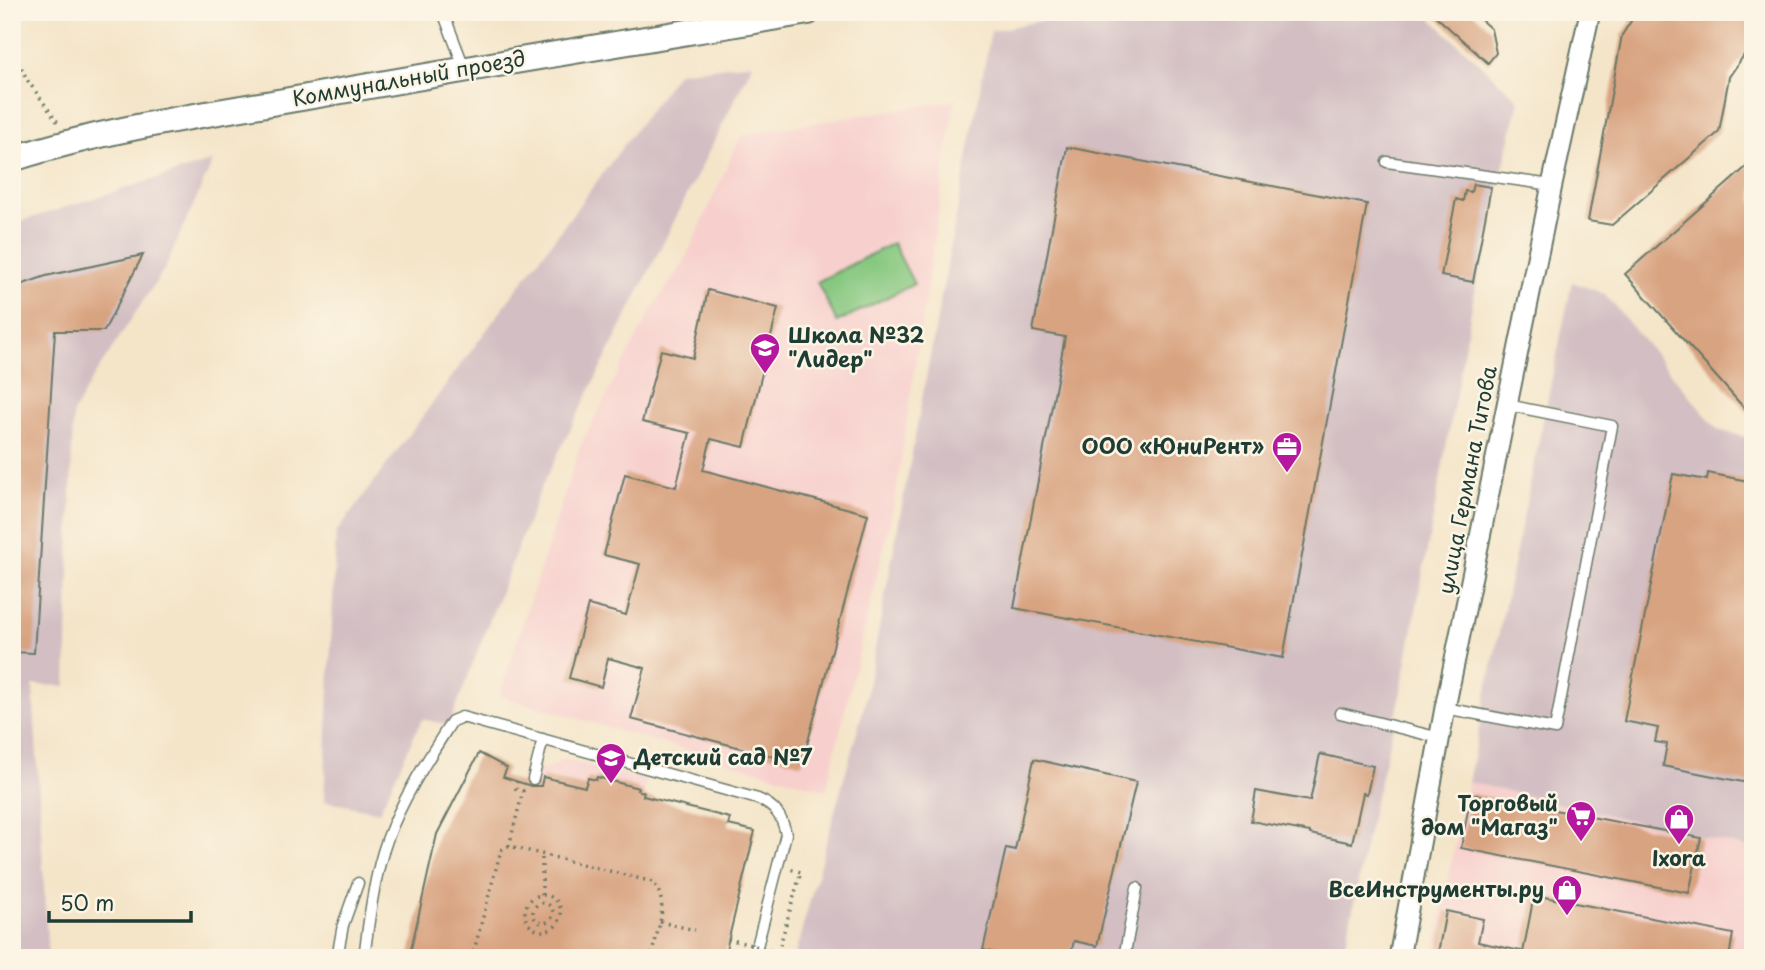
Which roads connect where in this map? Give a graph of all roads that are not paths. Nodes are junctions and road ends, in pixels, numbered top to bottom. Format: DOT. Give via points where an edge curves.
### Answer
graph roads {
  1 [pos="443,12"];
  2 [pos="808,12"];
  3 [pos="1590,12"];
  4 [pos="465,68"];
  5 [pos="12,159"];
  6 [pos="1387,162"];
  7 [pos="1552,185"];
  8 [pos="1507,405"];
  9 [pos="1445,708"];
  10 [pos="1340,713"];
  11 [pos="1440,738"];
  12 [pos="543,739"];
  13 [pos="533,779"];
  14 [pos="358,883"];
  15 [pos="1137,888"];
  16 [pos="337,958"];
  17 [pos="364,958"];
  18 [pos="754,958"];
  19 [pos="1124,958"];
  20 [pos="1399,958"];
  1 -- 4 [label="lane"];
  2 -- 4 [label="street, Коммунальный проезд"];
  3 -- 7 [label="street, улица Германа Титова"];
  4 -- 5 [label="street, Коммунальный проезд" via="69,141"];
  6 -- 7 [label="lane"];
  7 -- 8 [label="street, улица Германа Титова"];
  8 -- 9 [label="street, улица Германа Титова"];
  8 -- 9 [label="lane" via="1612,426 1555,729"];
  9 -- 11 [label="street, улица Германа Титова"];
  10 -- 11 [label="lane"];
  11 -- 20 [label="street, улица Германа Титова"];
  12 -- 13 [label="lane"];
  12 -- 17 [label="lane" via="462,717 452,721 415,781 387,841"];
  12 -- 18 [label="lane" via="758,799 776,810 786,834"];
  14 -- 16 [label="lane"];
  15 -- 19 [label="lane"];
}
